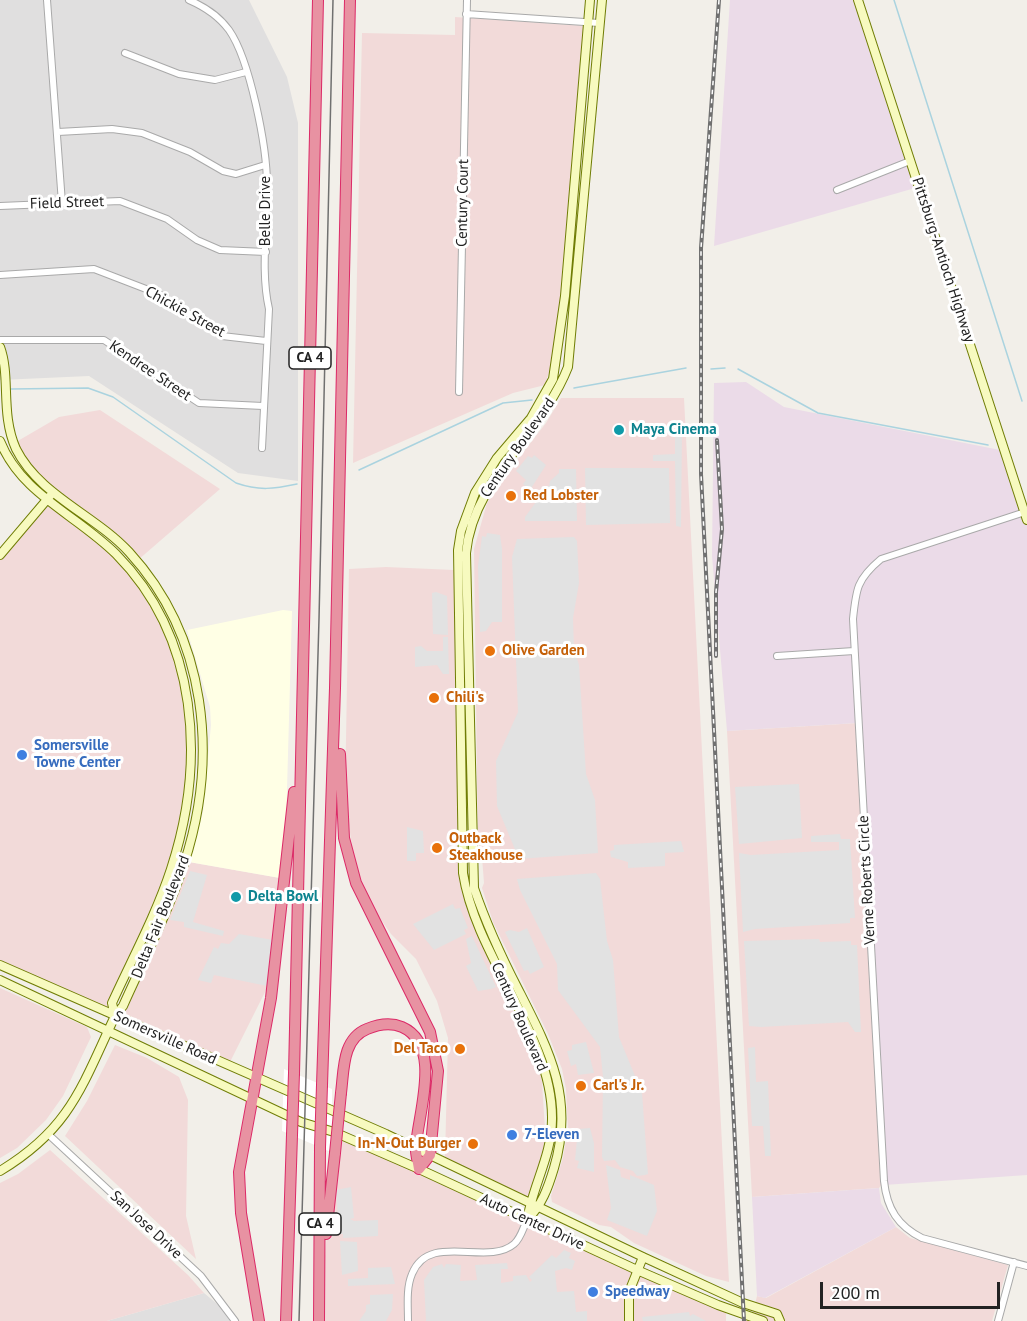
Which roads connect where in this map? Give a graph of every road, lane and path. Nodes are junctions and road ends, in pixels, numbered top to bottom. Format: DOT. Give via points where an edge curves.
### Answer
graph roads {
  1 [pos="47,0"];
  2 [pos="189,0"];
  3 [pos="318,0"];
  4 [pos="350,0"];
  5 [pos="467,0"];
  6 [pos="590,0"];
  7 [pos="602,0"];
  8 [pos="858,0"];
  9 [pos="466,14"];
  10 [pos="589,22"];
  11 [pos="599,23"];
  12 [pos="125,53"];
  13 [pos="246,72"];
  14 [pos="58,132"];
  15 [pos="910,161"];
  16 [pos="265,165"];
  17 [pos="837,190"];
  18 [pos="62,203"];
  19 [pos="0,206"];
  20 [pos="266,252"];
  21 [pos="0,275"];
  22 [pos="0,340"];
  23 [pos="266,341"];
  24 [pos="0,346"];
  25 [pos="459,392"];
  26 [pos="263,406"];
  27 [pos="0,441"];
  28 [pos="262,448"];
  29 [pos="53,491"];
  30 [pos="47,500"];
  31 [pos="1026,516"];
  32 [pos="0,555"];
  33 [pos="854,651"];
  34 [pos="777,656"];
  35 [pos="335,688"];
  36 [pos="302,717"];
  37 [pos="152,914"];
  38 [pos="163,918"];
  39 [pos="0,965"];
  40 [pos="0,980"];
  41 [pos="115,1016"];
  42 [pos="108,1030"];
  43 [pos="257,1078"];
  44 [pos="253,1098"];
  45 [pos="331,1111"];
  46 [pos="302,1122"];
  47 [pos="49,1135"];
  48 [pos="416,1148"];
  49 [pos="430,1155"];
  50 [pos="419,1169"];
  51 [pos="0,1171"];
  52 [pos="530,1203"];
  53 [pos="539,1208"];
  54 [pos="526,1220"];
  55 [pos="643,1257"];
  56 [pos="1014,1262"];
  57 [pos="1027,1266"];
  58 [pos="637,1270"];
  59 [pos="319,1300"];
  60 [pos="235,1321"];
  61 [pos="259,1321"];
  62 [pos="286,1321"];
  63 [pos="319,1321"];
  64 [pos="408,1321"];
  65 [pos="628,1321"];
  66 [pos="763,1321"];
  67 [pos="780,1321"];
  68 [pos="998,1321"];
  1 -- 14 [label="street"];
  2 -- 13 [label="street, Belle Drive" via="217,16 228,29 239,46"];
  3 -- 36 [label="highway, CA 4"];
  4 -- 35 [label="highway, CA 4"];
  5 -- 9 [label="street, Century Court"];
  6 -- 10 [label="main road, Century Boulevard"];
  7 -- 11 [label="main road, Century Boulevard"];
  8 -- 15 [label="main road, Pittsburg-Antioch Highway"];
  9 -- 10 [label="street"];
  9 -- 25 [label="street, Century Court"];
  10 -- 11 [label="street"];
  10 -- 52 [label="main road, Century Boulevard" via="565,296 553,378 531,418 497,458 475,493 458,550 466,897 541,1059 549,1086 549,1150"];
  11 -- 53 [label="main road, Century Boulevard" via="568,367 546,411 488,488 471,522 466,553 474,888 485,921 545,1042 560,1089 561,1140"];
  12 -- 13 [label="street" via="188,76 215,80"];
  13 -- 16 [label="street, Belle Drive"];
  14 -- 16 [label="street" via="112,129 142,133 236,174"];
  14 -- 18 [label="street"];
  15 -- 17 [label="street"];
  15 -- 31 [label="main road, Pittsburg-Antioch Highway"];
  16 -- 20 [label="street, Belle Drive"];
  18 -- 19 [label="street, Field Street"];
  18 -- 20 [label="street, Field Street" via="120,201 167,219 219,250"];
  20 -- 23 [label="street, Belle Drive"];
  21 -- 23 [label="street, Chickie Street" via="94,269 159,294 222,336"];
  22 -- 26 [label="street, Kendree Street" via="104,340 199,404"];
  23 -- 26 [label="street, Belle Drive"];
  24 -- 29 [label="main road, Delta Fair Boulevard" via="11,437 28,467"];
  26 -- 28 [label="street, Belle Drive"];
  27 -- 30 [label="main road, Delta Fair Boulevard" via="20,475"];
  29 -- 30 [label="main road"];
  29 -- 38 [label="main road, Delta Fair Boulevard" via="111,534 149,576 180,628 196,678 203,730 199,795 184,864"];
  30 -- 32 [label="main road"];
  30 -- 37 [label="main road, Delta Fair Boulevard" via="101,540 133,573 164,622 183,673 192,737 188,795 171,869"];
  31 -- 33 [label="street, Verne Roberts Circle" via="881,559 863,574 855,592"];
  33 -- 34 [label="street"];
  33 -- 56 [label="street, Verne Roberts Circle" via="888,1204 898,1221 922,1239"];
  35 -- 49 [label="highway" via="344,838 350,861 367,909 430,1032 436,1052 438,1071"];
  35 -- 59 [label="highway, CA 4, bridge"];
  36 -- 43 [label="highway" via="271,998"];
  36 -- 62 [label="highway, CA 4, bridge"];
  37 -- 38 [label="main road"];
  37 -- 41 [label="main road, Delta Fair Boulevard" via="112,1003"];
  38 -- 41 [label="main road, Delta Fair Boulevard"];
  39 -- 41 [label="main road, Somersville Road"];
  40 -- 42 [label="main road, Somersville Road"];
  41 -- 42 [label="main road, Delta Fair Boulevard"];
  41 -- 43 [label="main road, Somersville Road"];
  42 -- 44 [label="main road, Somersville Road"];
  42 -- 47 [label="main road, Delta Fair Boulevard" via="69,1112"];
  43 -- 44 [label="highway"];
  43 -- 45 [label="main road, Somersville Road"];
  44 -- 46 [label="main road, Somersville Road"];
  44 -- 61 [label="highway" via="239,1172 241,1214"];
  45 -- 48 [label="main road, Auto Center Drive"];
  46 -- 50 [label="main road, Auto Center Drive"];
  47 -- 51 [label="main road, Delta Fair Boulevard"];
  47 -- 60 [label="street, San Jose Drive" via="201,1276"];
  48 -- 49 [label="main road, Auto Center Drive"];
  48 -- 50 [label="highway"];
  48 -- 59 [label="highway, bridge" via="425,1065 422,1045 407,1030 386,1023 361,1031 346,1053"];
  49 -- 50 [label="highway"];
  49 -- 52 [label="main road, Auto Center Drive"];
  50 -- 54 [label="main road, Auto Center Drive"];
  52 -- 53 [label="main road, Auto Center Drive"];
  52 -- 54 [label="main road, Century Boulevard"];
  53 -- 54 [label="main road, Century Boulevard"];
  53 -- 55 [label="main road, Auto Center Drive"];
  54 -- 58 [label="main road, Auto Center Drive"];
  54 -- 64 [label="street" via="519,1238 506,1249 442,1252 418,1264 410,1281"];
  55 -- 58 [label="main road"];
  55 -- 67 [label="main road, Auto Center Drive" via="777,1314"];
  56 -- 57 [label="street, Verne Roberts Circle"];
  56 -- 68 [label="street"];
  58 -- 65 [label="main road" via="629,1292"];
  58 -- 66 [label="main road, Auto Center Drive"];
  59 -- 63 [label="highway, CA 4"];
}
